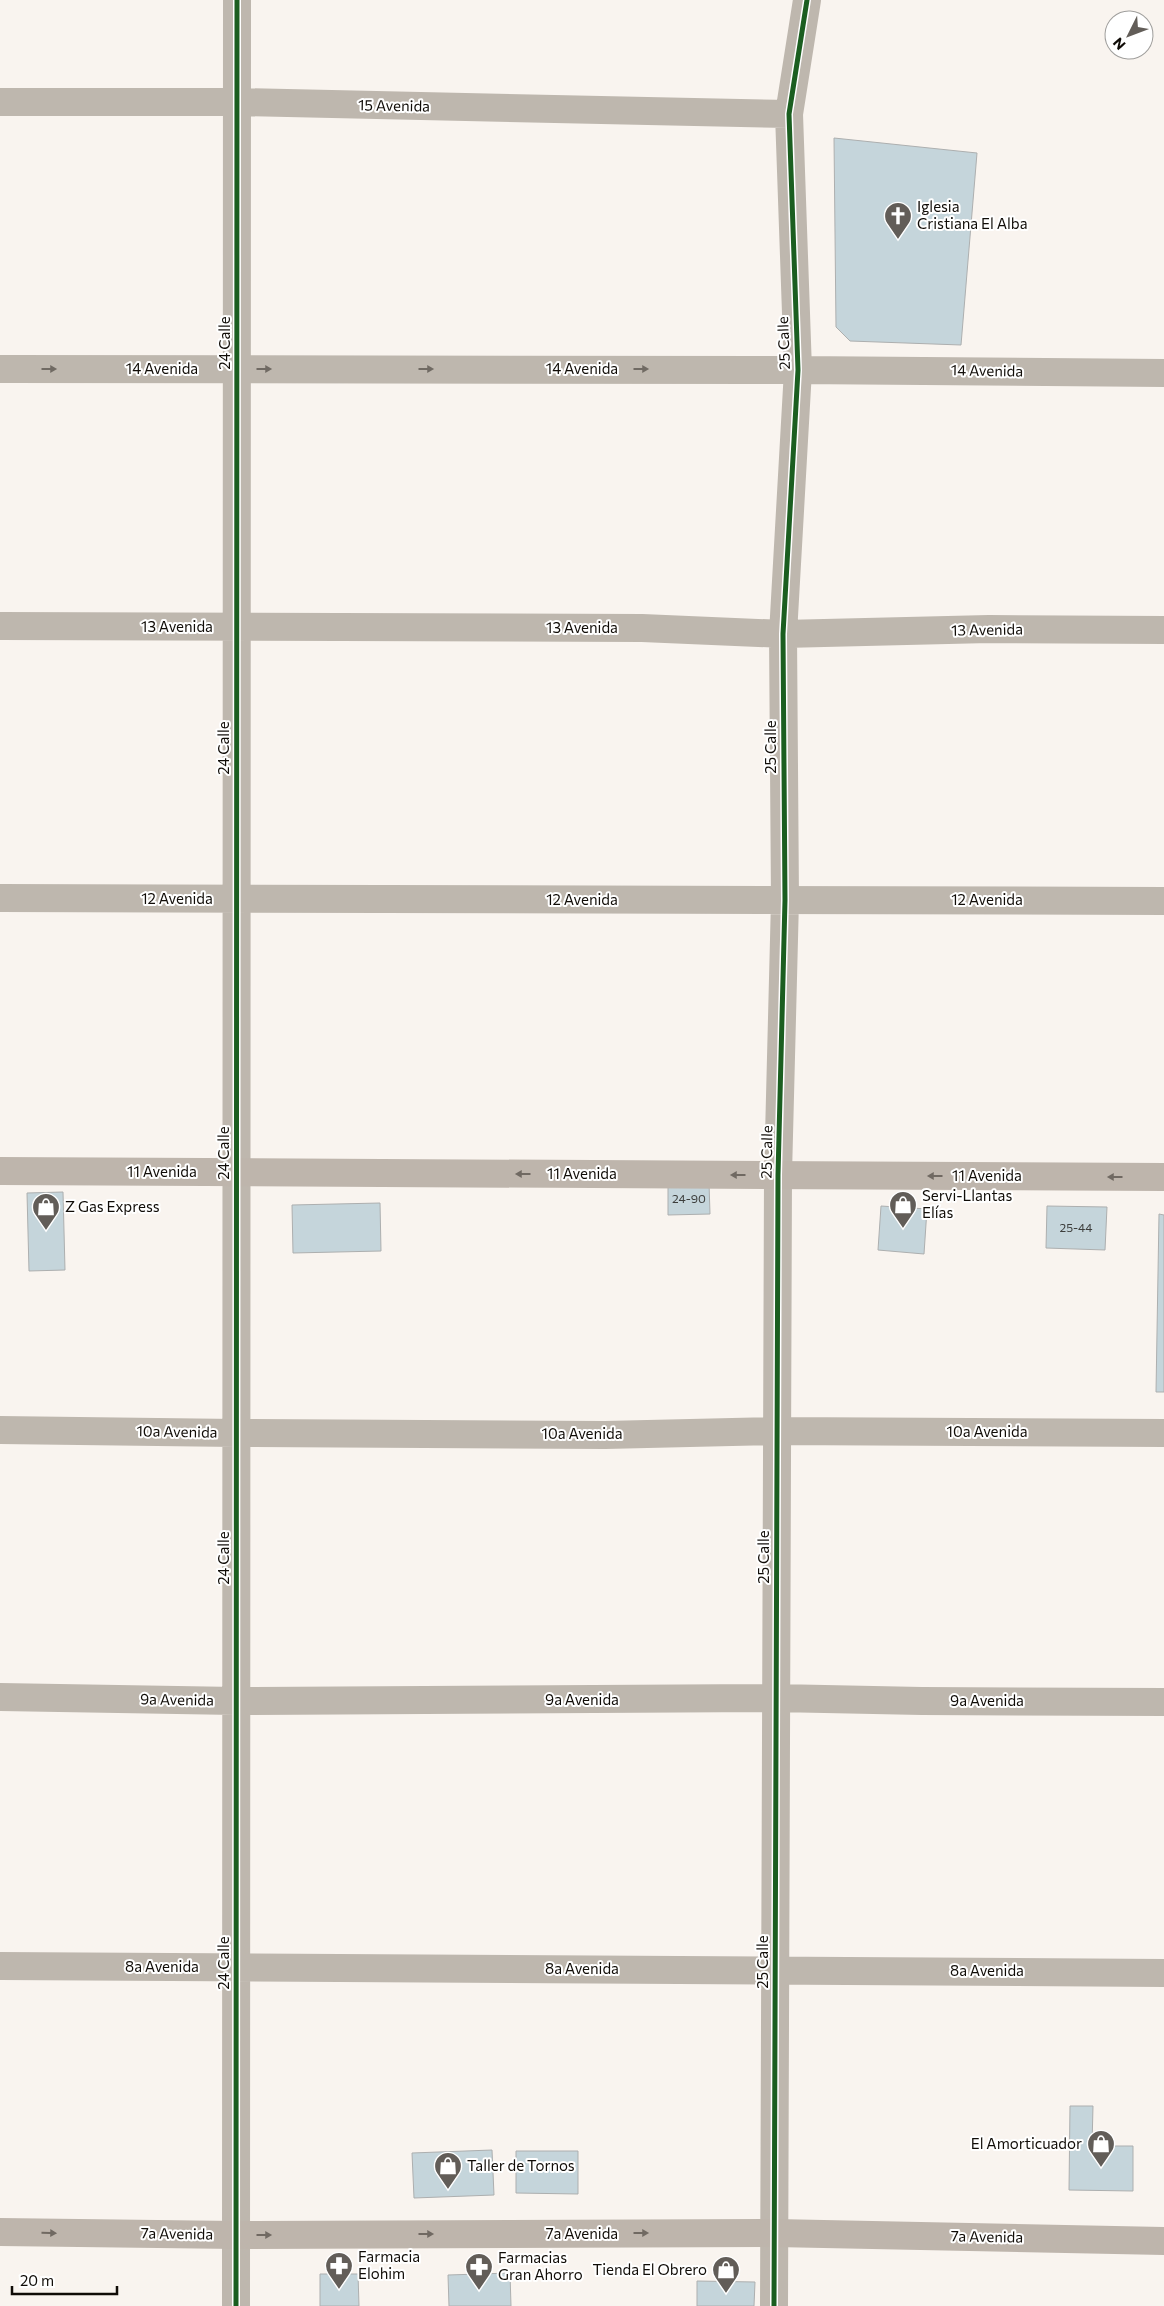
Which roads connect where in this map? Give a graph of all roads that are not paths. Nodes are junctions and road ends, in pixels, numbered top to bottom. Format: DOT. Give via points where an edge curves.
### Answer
graph roads {
  1 [pos="237,0"];
  2 [pos="807,0"];
  3 [pos="0,102"];
  4 [pos="237,102"];
  5 [pos="788,114"];
  6 [pos="0,369"];
  7 [pos="237,369"];
  8 [pos="798,370"];
  9 [pos="1164,373"];
  10 [pos="0,626"];
  11 [pos="237,627"];
  12 [pos="1164,630"];
  13 [pos="783,634"];
  14 [pos="0,898"];
  15 [pos="237,899"];
  16 [pos="785,900"];
  17 [pos="1164,901"];
  18 [pos="0,1171"];
  19 [pos="236,1172"];
  20 [pos="778,1175"];
  21 [pos="1164,1177"];
  22 [pos="0,1430"];
  23 [pos="777,1431"];
  24 [pos="236,1433"];
  25 [pos="1164,1433"];
  26 [pos="0,1697"];
  27 [pos="776,1698"];
  28 [pos="236,1701"];
  29 [pos="1164,1702"];
  30 [pos="0,1966"];
  31 [pos="236,1968"];
  32 [pos="776,1970"];
  33 [pos="1164,1972"];
  34 [pos="0,2232"];
  35 [pos="774,2233"];
  36 [pos="236,2235"];
  37 [pos="1164,2241"];
  38 [pos="236,2306"];
  39 [pos="774,2306"];
  1 -- 4 [label="street, 24 Calle"];
  2 -- 5 [label="street, 25 Calle"];
  3 -- 4 [label="street, 15 Avenida"];
  4 -- 5 [label="street, 15 Avenida"];
  4 -- 7 [label="street, 24 Calle"];
  5 -- 8 [label="street, 25 Calle"];
  6 -- 7 [label="street, 14 Avenida, one-way"];
  7 -- 8 [label="street, 14 Avenida, one-way"];
  7 -- 11 [label="street, 24 Calle"];
  8 -- 9 [label="street, 14 Avenida"];
  8 -- 13 [label="street, 25 Calle"];
  10 -- 11 [label="street, 13 Avenida"];
  11 -- 13 [label="street, 13 Avenida" via="642,628"];
  11 -- 15 [label="street, 24 Calle"];
  12 -- 13 [label="street, 13 Avenida" via="989,629"];
  13 -- 16 [label="street, 25 Calle"];
  14 -- 15 [label="street, 12 Avenida"];
  15 -- 16 [label="street, 12 Avenida"];
  15 -- 19 [label="street, 24 Calle"];
  16 -- 17 [label="street, 12 Avenida"];
  16 -- 20 [label="street, 25 Calle"];
  18 -- 19 [label="main road, 11 Avenida"];
  20 -- 19 [label="main road, 11 Avenida, one-way"];
  19 -- 24 [label="street, 24 Calle"];
  21 -- 20 [label="main road, 11 Avenida, one-way"];
  20 -- 23 [label="street, 25 Calle"];
  22 -- 24 [label="street, 10a Avenida"];
  23 -- 24 [label="street, 10a Avenida" via="605,1435"];
  23 -- 25 [label="street, 10a Avenida"];
  23 -- 27 [label="street, 25 Calle"];
  24 -- 28 [label="street, 24 Calle"];
  26 -- 28 [label="street, 9a Avenida"];
  27 -- 28 [label="street, 9a Avenida"];
  27 -- 29 [label="street, 9a Avenida"];
  27 -- 32 [label="street, 25 Calle"];
  28 -- 31 [label="street, 24 Calle"];
  30 -- 31 [label="street, 8a Avenida"];
  31 -- 32 [label="street, 8a Avenida"];
  31 -- 36 [label="street, 24 Calle"];
  32 -- 33 [label="street, 8a Avenida"];
  32 -- 35 [label="street, 25 Calle"];
  34 -- 36 [label="main road, 7a Avenida, one-way"];
  36 -- 35 [label="main road, 7a Avenida, one-way"];
  35 -- 37 [label="main road, 7a Avenida"];
  35 -- 39 [label="street, 25 Calle"];
  36 -- 38 [label="street, 24 Calle"];
}
